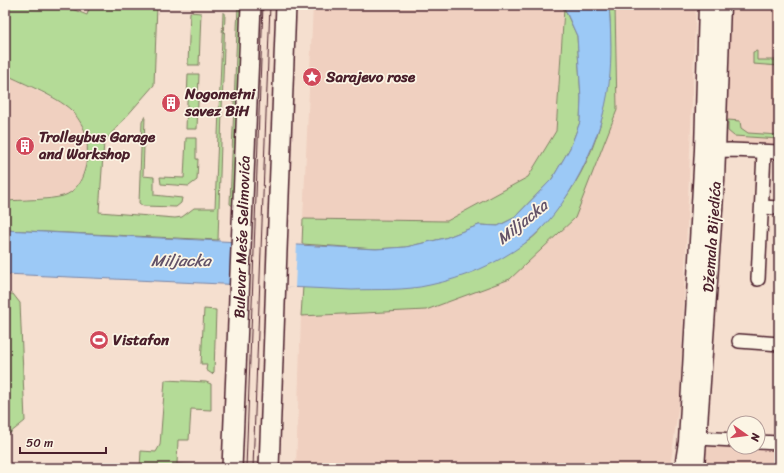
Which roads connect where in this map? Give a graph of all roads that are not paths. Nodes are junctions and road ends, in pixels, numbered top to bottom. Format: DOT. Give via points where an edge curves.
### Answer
graph roads {
  1 [pos="251,5"];
  2 [pos="286,5"];
  3 [pos="707,5"];
  4 [pos="722,5"];
  5 [pos="710,151"];
  6 [pos="764,152"];
  7 [pos="779,152"];
  8 [pos="762,207"];
  9 [pos="779,208"];
  10 [pos="758,279"];
  11 [pos="739,341"];
  12 [pos="779,344"];
  13 [pos="698,438"];
  14 [pos="726,440"];
  15 [pos="766,442"];
  16 [pos="779,443"];
  17 [pos="232,468"];
  18 [pos="269,468"];
  19 [pos="684,468"];
  20 [pos="696,468"];
  1 -- 17 [label="main road, Bulevar Meše Selimovića"];
  2 -- 18 [label="main road"];
  3 -- 5 [label="street, Džemala Bijedića"];
  4 -- 5 [label="street, Džemala Bijedića"];
  5 -- 6 [label="street"];
  5 -- 13 [label="street, Džemala Bijedića"];
  5 -- 19 [label="street, Džemala Bijedića"];
  6 -- 7 [label="street"];
  6 -- 8 [label="street"];
  8 -- 9 [label="street"];
  8 -- 10 [label="street"];
  11 -- 12 [label="street"];
  13 -- 14 [label="street"];
  13 -- 20 [label="street, Džemala Bijedića"];
  15 -- 16 [label="street"];
}
